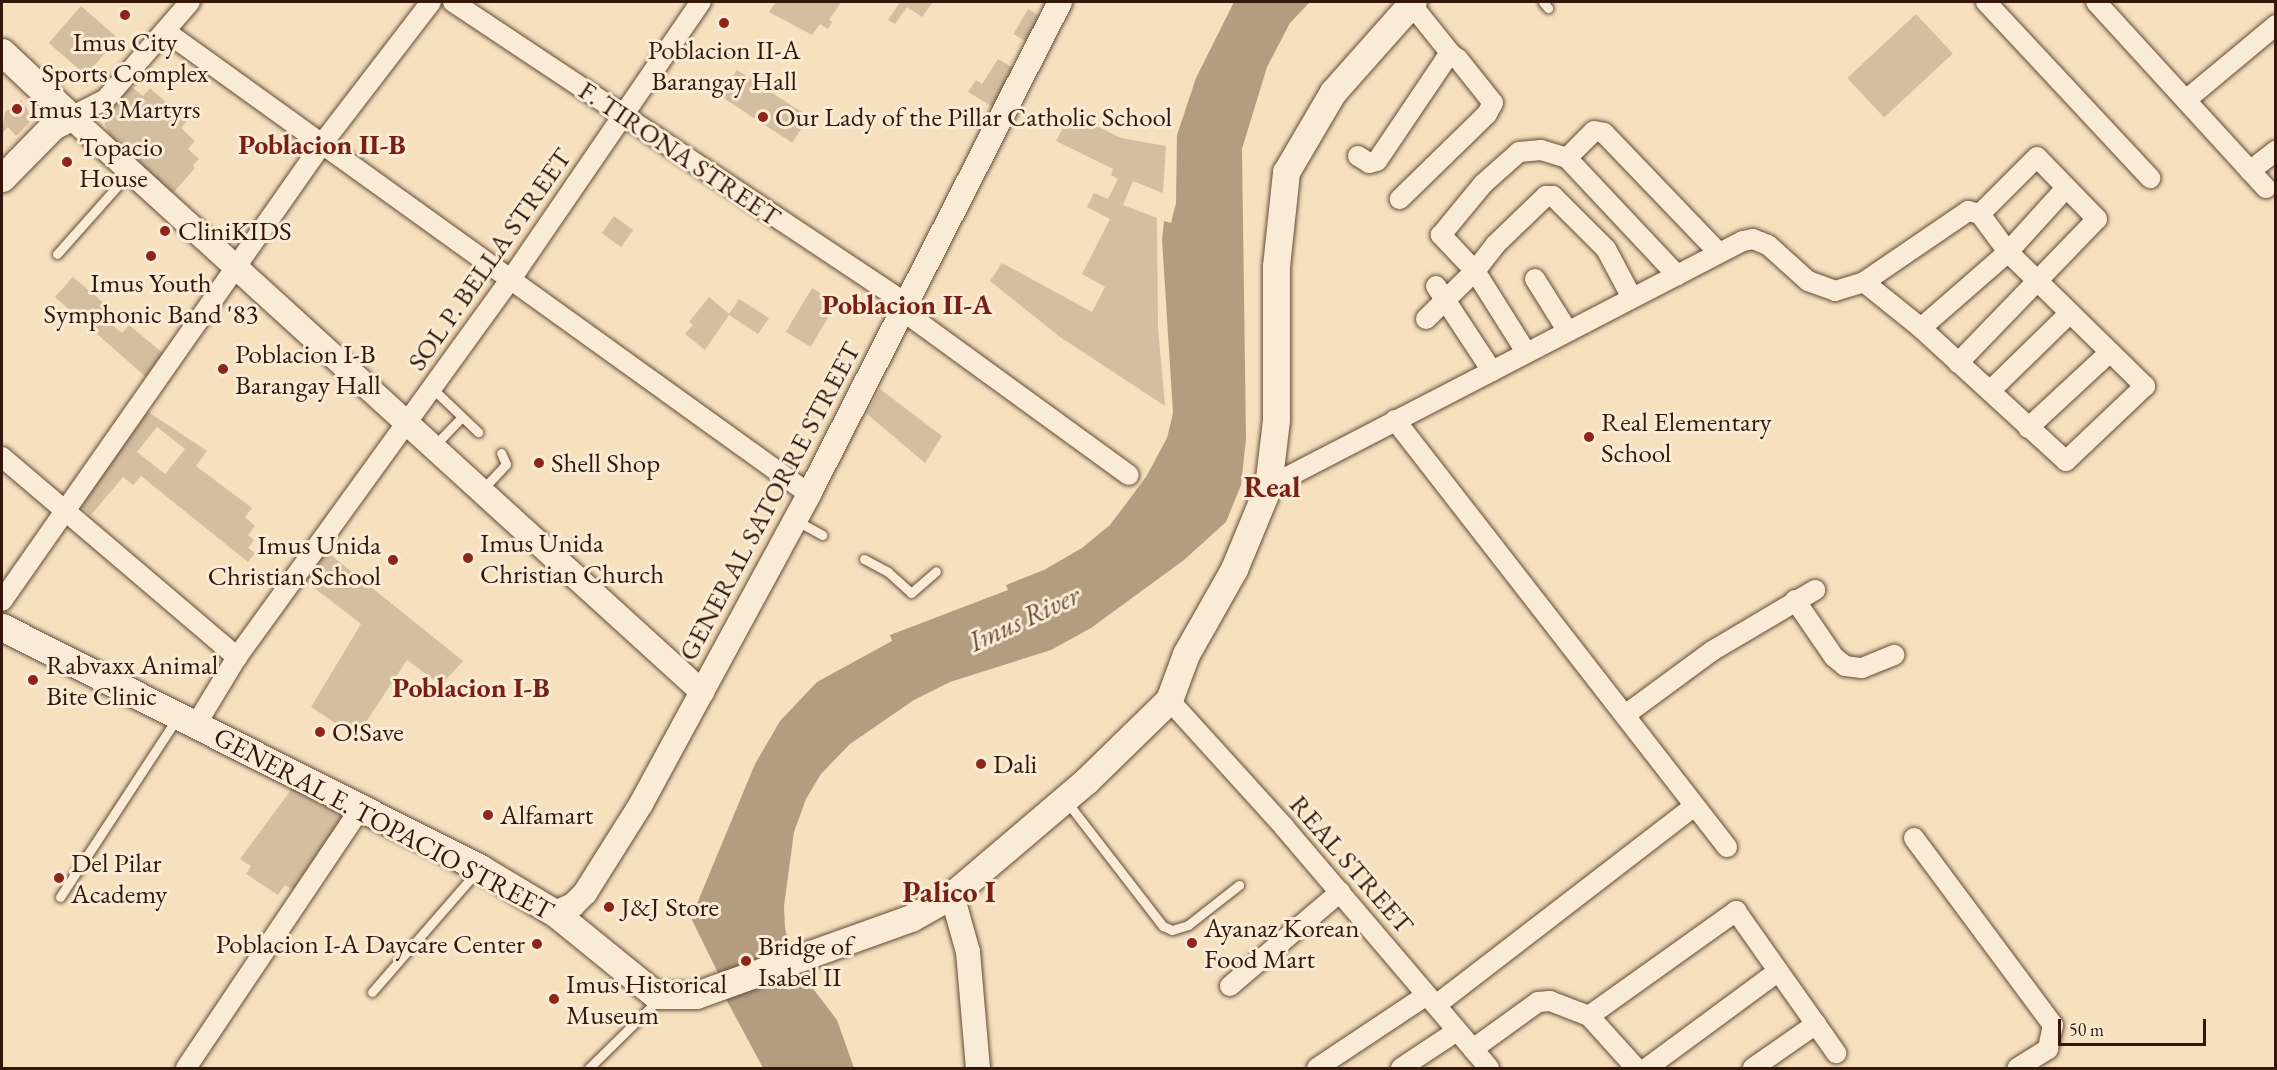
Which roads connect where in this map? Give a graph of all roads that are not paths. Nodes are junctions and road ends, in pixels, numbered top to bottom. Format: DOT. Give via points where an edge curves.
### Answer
graph roads {
  1 [pos="190,2"];
  2 [pos="431,2"];
  3 [pos="700,2"];
  4 [pos="1060,2"];
  5 [pos="1986,2"];
  6 [pos="2096,2"];
  7 [pos="459,3"];
  8 [pos="1412,3"];
  9 [pos="2276,25"];
  10 [pos="165,31"];
  11 [pos="2,52"];
  12 [pos="1452,55"];
  13 [pos="2186,100"];
  14 [pos="623,115"];
  15 [pos="71,117"];
  16 [pos="322,144"];
  17 [pos="2276,151"];
  18 [pos="1358,156"];
  19 [pos="1567,158"];
  20 [pos="2250,171"];
  21 [pos="129,173"];
  22 [pos="2,178"];
  23 [pos="2150,178"];
  24 [pos="2066,188"];
  25 [pos="2266,188"];
  26 [pos="1400,199"];
  27 [pos="1980,214"];
  28 [pos="2008,252"];
  29 [pos="1719,253"];
  30 [pos="57,254"];
  31 [pos="237,270"];
  32 [pos="1475,271"];
  33 [pos="1677,275"];
  34 [pos="511,279"];
  35 [pos="1535,279"];
  36 [pos="2036,281"];
  37 [pos="1864,282"];
  38 [pos="1442,293"];
  39 [pos="1631,296"];
  40 [pos="905,308"];
  41 [pos="2070,313"];
  42 [pos="1426,319"];
  43 [pos="1921,328"];
  44 [pos="1567,330"];
  45 [pos="1526,352"];
  46 [pos="2109,353"];
  47 [pos="1958,363"];
  48 [pos="1492,371"];
  49 [pos="432,388"];
  50 [pos="1990,391"];
  51 [pos="462,417"];
  52 [pos="1395,420"];
  53 [pos="408,421"];
  54 [pos="2028,428"];
  55 [pos="478,432"];
  56 [pos="434,446"];
  57 [pos="501,453"];
  58 [pos="2,457"];
  59 [pos="1129,475"];
  60 [pos="1268,487"];
  61 [pos="482,490"];
  62 [pos="809,494"];
  63 [pos="64,511"];
  64 [pos="795,519"];
  65 [pos="822,535"];
  66 [pos="864,559"];
  67 [pos="936,572"];
  68 [pos="1815,590"];
  69 [pos="1795,600"];
  70 [pos="2,601"];
  71 [pos="2,627"];
  72 [pos="1895,655"];
  73 [pos="237,657"];
  74 [pos="702,693"];
  75 [pos="1168,700"];
  76 [pos="1624,716"];
  77 [pos="188,719"];
  78 [pos="1064,797"];
  79 [pos="362,806"];
  80 [pos="1694,806"];
  81 [pos="1914,838"];
  82 [pos="1727,847"];
  83 [pos="480,868"];
  84 [pos="1239,885"];
  85 [pos="1340,892"];
  86 [pos="585,894"];
  87 [pos="952,895"];
  88 [pos="60,897"];
  89 [pos="564,919"];
  90 [pos="595,945"];
  91 [pos="1778,972"];
  92 [pos="1230,986"];
  93 [pos="372,992"];
  94 [pos="661,996"];
  95 [pos="1431,1000"];
  96 [pos="1589,1016"];
  97 [pos="1816,1023"];
  98 [pos="1457,1031"];
  99 [pos="1473,1049"];
  100 [pos="1836,1053"];
  101 [pos="186,1068"];
  102 [pos="589,1068"];
  103 [pos="978,1068"];
  104 [pos="1317,1068"];
  105 [pos="1401,1068"];
  106 [pos="1489,1068"];
  107 [pos="1636,1068"];
  108 [pos="1647,1068"];
  109 [pos="1753,1068"];
  110 [pos="2017,1068"];
  1 -- 10 [label="street"];
  2 -- 16 [label="street"];
  3 -- 14 [label="street, SOL P. BELLA STREET"];
  4 -- 40 [label="street, GENERAL SATORRE STREET"];
  5 -- 23 [label="street"];
  6 -- 13 [label="street"];
  7 -- 14 [label="street, F. TIRONA STREET"];
  8 -- 12 [label="street"];
  8 -- 60 [label="main road" via="1333,92 1286,172 1276,266 1276,420"];
  9 -- 13 [label="street"];
  10 -- 15 [label="street" via="105,100"];
  10 -- 16 [label="street"];
  11 -- 15 [label="main road"];
  12 -- 18 [label="street" via="1377,160 1369,163"];
  12 -- 26 [label="street" via="1493,103 1487,114"];
  13 -- 20 [label="street"];
  14 -- 34 [label="street, SOL P. BELLA STREET"];
  14 -- 40 [label="street, F. TIRONA STREET"];
  15 -- 21 [label="street"];
  15 -- 22 [label="main road" via="53,126"];
  16 -- 31 [label="street"];
  16 -- 34 [label="street"];
  17 -- 20 [label="street"];
  19 -- 29 [label="street" via="1594,131 1604,133"];
  19 -- 32 [label="street" via="1541,150 1519,152 1483,184 1443,230 1442,239"];
  19 -- 33 [label="street"];
  20 -- 25 [label="street"];
  21 -- 30 [label="lane"];
  21 -- 31 [label="street"];
  24 -- 27 [label="street" via="2037,157"];
  24 -- 28 [label="street"];
  24 -- 36 [label="street" via="2097,219"];
  27 -- 28 [label="street"];
  27 -- 37 [label="street" via="1961,214"];
  28 -- 36 [label="street"];
  28 -- 43 [label="street"];
  29 -- 33 [label="street"];
  29 -- 37 [label="street" via="1753,239 1768,245 1819,288 1835,291"];
  31 -- 53 [label="street"];
  31 -- 63 [label="street"];
  32 -- 38 [label="street"];
  32 -- 39 [label="street" via="1540,199 1553,196 1606,249"];
  32 -- 45 [label="street"];
  33 -- 39 [label="street"];
  34 -- 49 [label="street, SOL P. BELLA STREET"];
  34 -- 62 [label="street"];
  35 -- 44 [label="street"];
  36 -- 41 [label="street"];
  36 -- 47 [label="street"];
  37 -- 43 [label="street"];
  38 -- 42 [label="street"];
  38 -- 48 [label="street"];
  39 -- 44 [label="street"];
  40 -- 59 [label="street, F. TIRONA STREET"];
  40 -- 62 [label="street, GENERAL SATORRE STREET"];
  41 -- 46 [label="street"];
  41 -- 50 [label="street"];
  43 -- 47 [label="street"];
  44 -- 45 [label="street"];
  45 -- 48 [label="street"];
  46 -- 54 [label="street"];
  46 -- 54 [label="street" via="2145,386 2066,461"];
  47 -- 50 [label="street"];
  48 -- 52 [label="street"];
  49 -- 51 [label="lane"];
  49 -- 53 [label="street, SOL P. BELLA STREET"];
  50 -- 54 [label="street"];
  51 -- 55 [label="lane"];
  51 -- 56 [label="lane"];
  52 -- 60 [label="street"];
  52 -- 76 [label="street"];
  53 -- 56 [label="street"];
  53 -- 73 [label="street, SOL P. BELLA STREET"];
  56 -- 61 [label="street"];
  57 -- 61 [label="lane" via="506,464"];
  58 -- 63 [label="street"];
  60 -- 75 [label="main road" via="1234,569 1186,654"];
  61 -- 74 [label="street"];
  62 -- 64 [label="street, GENERAL SATORRE STREET"];
  63 -- 70 [label="street"];
  63 -- 73 [label="street"];
  64 -- 65 [label="lane"];
  64 -- 74 [label="street, GENERAL SATORRE STREET"];
  66 -- 67 [label="lane" via="888,572 911,593"];
  68 -- 69 [label="street"];
  69 -- 72 [label="street" via="1834,657 1845,666 1862,668"];
  69 -- 76 [label="street" via="1712,651"];
  71 -- 77 [label="main road, GENERAL E. TOPACIO STREET"];
  73 -- 77 [label="street, SOL P. BELLA STREET"];
  74 -- 86 [label="street, GENERAL SATORRE STREET" via="641,804"];
  75 -- 78 [label="main road" via="1101,768"];
  75 -- 85 [label="street, REAL STREET"];
  76 -- 80 [label="street"];
  77 -- 79 [label="main road, GENERAL E. TOPACIO STREET"];
  77 -- 88 [label="lane"];
  78 -- 84 [label="lane" via="1163,926 1172,930 1188,925"];
  78 -- 87 [label="main road"];
  79 -- 83 [label="main road, GENERAL E. TOPACIO STREET"];
  79 -- 101 [label="street"];
  80 -- 82 [label="street"];
  80 -- 95 [label="street"];
  81 -- 110 [label="street" via="2053,1026 2048,1049"];
  83 -- 89 [label="main road, GENERAL E. TOPACIO STREET"];
  83 -- 93 [label="lane"];
  85 -- 92 [label="street"];
  85 -- 95 [label="street, REAL STREET"];
  86 -- 89 [label="street, GENERAL SATORRE STREET"];
  86 -- 90 [label="street" via="583,912"];
  87 -- 94 [label="main road" via="911,918 696,995"];
  87 -- 103 [label="street" via="968,952"];
  89 -- 90 [label="main road, GENERAL E. TOPACIO STREET"];
  90 -- 94 [label="main road, GENERAL E. TOPACIO STREET" via="643,987"];
  91 -- 96 [label="street" via="1736,911"];
  91 -- 97 [label="street"];
  91 -- 108 [label="street"];
  94 -- 102 [label="lane"];
  95 -- 98 [label="street, REAL STREET"];
  95 -- 104 [label="street"];
  96 -- 99 [label="street" via="1550,1001 1538,1002"];
  96 -- 107 [label="street"];
  97 -- 100 [label="street"];
  97 -- 109 [label="street"];
  98 -- 99 [label="street, REAL STREET"];
  98 -- 105 [label="street"];
  99 -- 106 [label="street, REAL STREET"];
}
